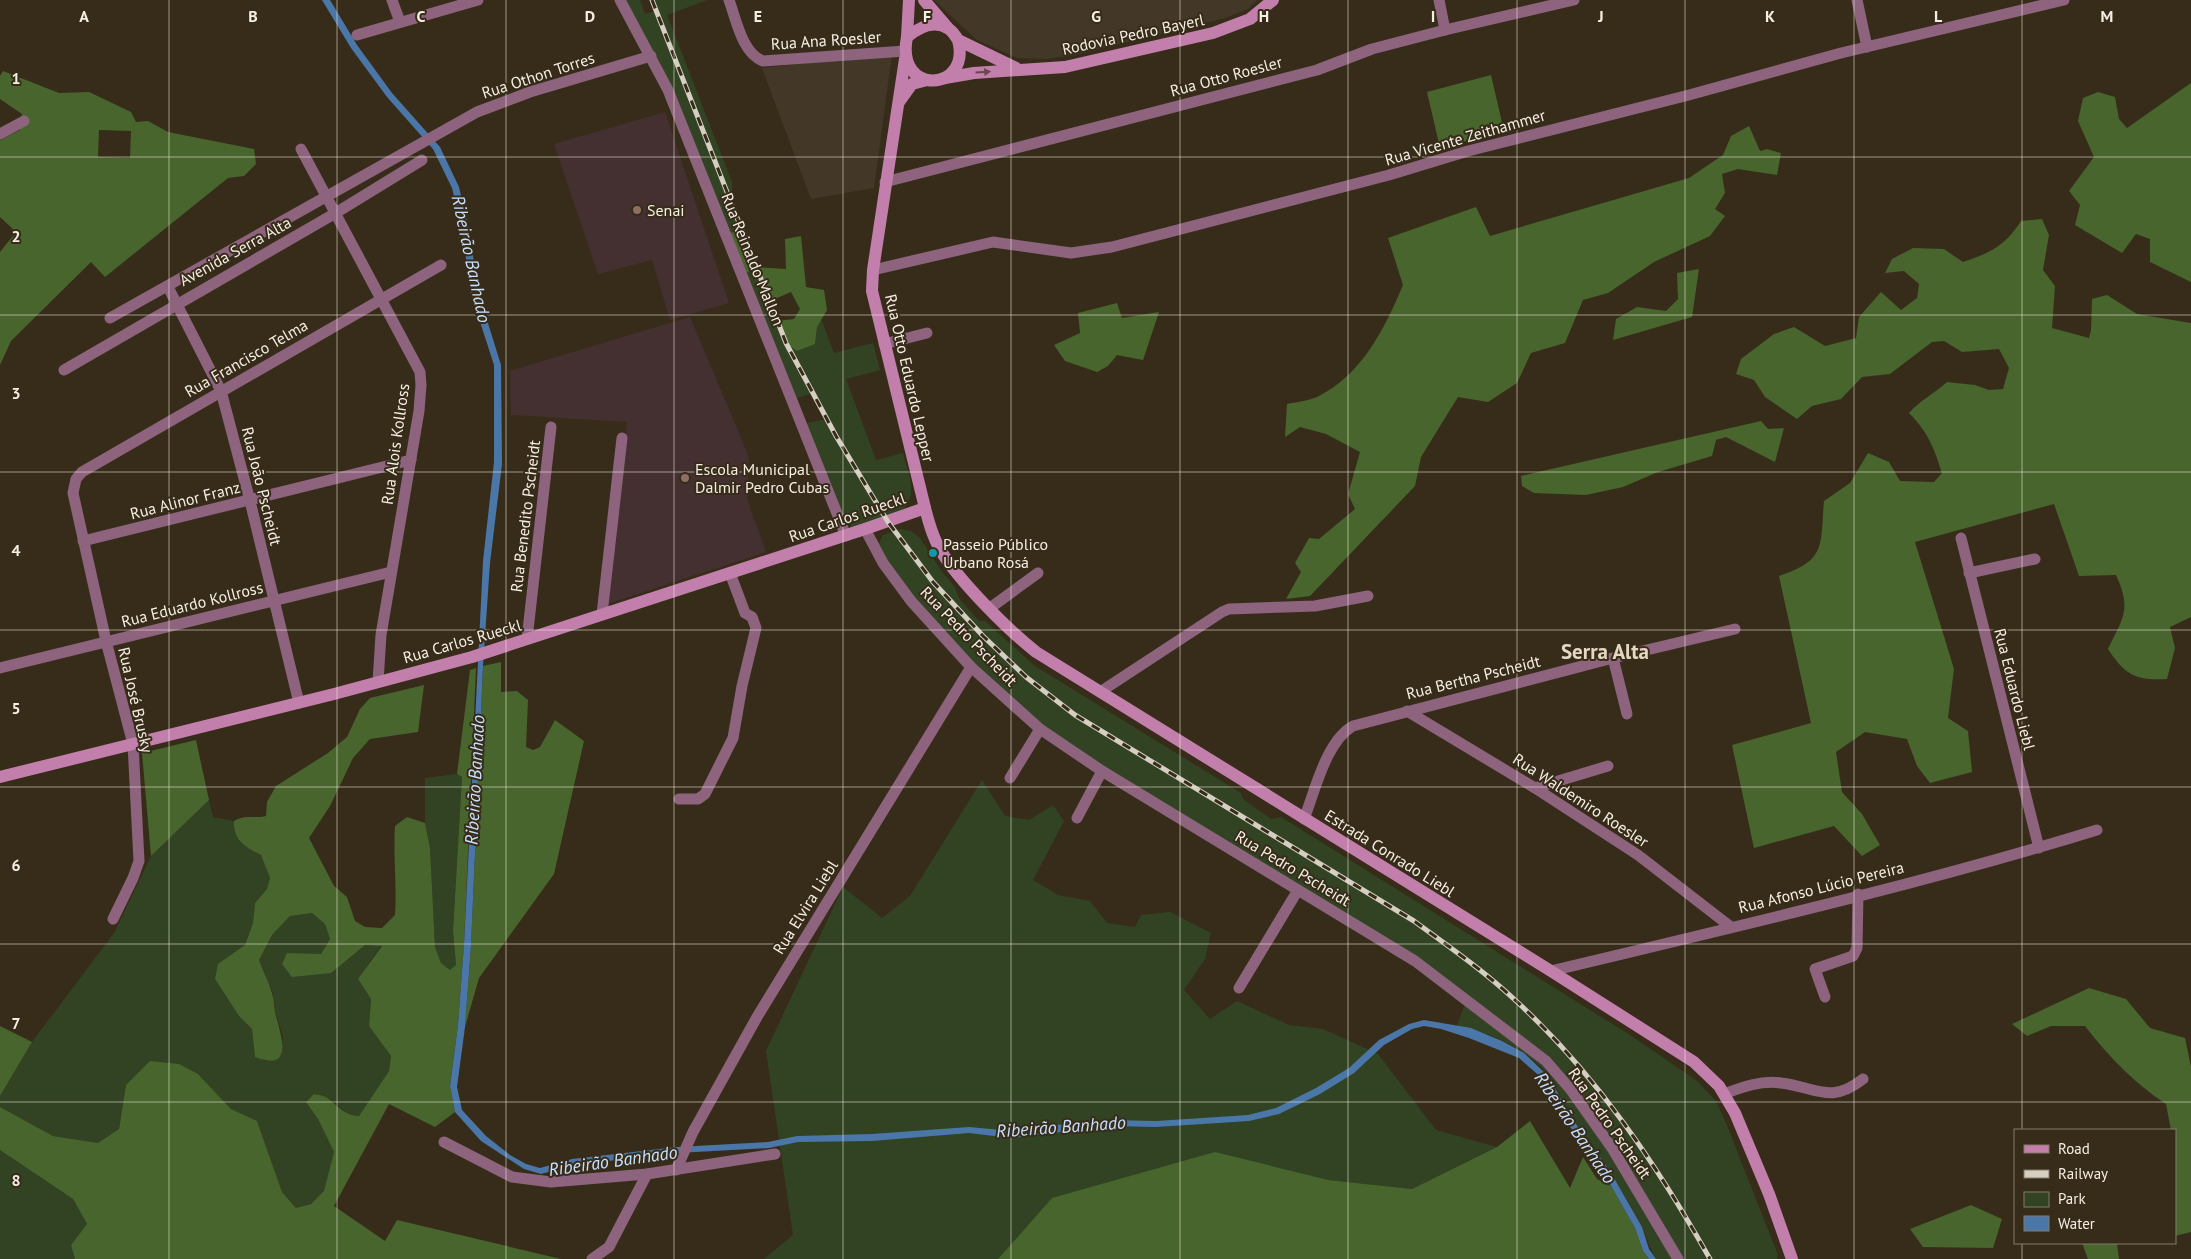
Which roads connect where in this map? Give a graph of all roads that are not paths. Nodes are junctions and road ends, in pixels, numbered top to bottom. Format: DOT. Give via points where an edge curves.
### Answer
graph roads {
  1 [pos="392,0"];
  2 [pos="478,0"];
  3 [pos="620,0"];
  4 [pos="729,0"];
  5 [pos="909,0"];
  6 [pos="924,0"];
  7 [pos="1273,0"];
  8 [pos="1439,0"];
  9 [pos="1574,0"];
  10 [pos="1857,0"];
  11 [pos="2064,0"];
  12 [pos="400,22"];
  13 [pos="947,27"];
  14 [pos="1445,30"];
  15 [pos="357,35"];
  16 [pos="907,37"];
  17 [pos="958,40"];
  18 [pos="1867,47"];
  19 [pos="905,55"];
  20 [pos="651,56"];
  21 [pos="1021,70"];
  22 [pos="946,78"];
  23 [pos="927,80"];
  24 [pos="896,106"];
  25 [pos="24,121"];
  26 [pos="0,134"];
  27 [pos="417,144"];
  28 [pos="301,150"];
  29 [pos="422,160"];
  30 [pos="885,182"];
  31 [pos="325,196"];
  32 [pos="334,214"];
  33 [pos="441,265"];
  34 [pos="873,270"];
  35 [pos="168,287"];
  36 [pos="382,299"];
  37 [pos="176,304"];
  38 [pos="110,318"];
  39 [pos="926,333"];
  40 [pos="884,344"];
  41 [pos="64,370"];
  42 [pos="221,391"];
  43 [pos="551,427"];
  44 [pos="622,438"];
  45 [pos="411,460"];
  46 [pos="74,485"];
  47 [pos="250,501"];
  48 [pos="925,508"];
  49 [pos="865,530"];
  50 [pos="846,536"];
  51 [pos="1961,538"];
  52 [pos="83,541"];
  53 [pos="2035,559"];
  54 [pos="391,572"];
  55 [pos="1038,572"];
  56 [pos="730,573"];
  57 [pos="1969,573"];
  58 [pos="1368,596"];
  59 [pos="274,600"];
  60 [pos="990,608"];
  61 [pos="602,614"];
  62 [pos="1735,629"];
  63 [pos="527,639"];
  64 [pos="106,641"];
  65 [pos="1613,658"];
  66 [pos="971,667"];
  67 [pos="0,668"];
  68 [pos="378,682"];
  69 [pos="1100,692"];
  70 [pos="299,702"];
  71 [pos="1407,711"];
  72 [pos="1627,714"];
  73 [pos="1040,728"];
  74 [pos="133,744"];
  75 [pos="1608,766"];
  76 [pos="1102,771"];
  77 [pos="0,777"];
  78 [pos="1010,778"];
  79 [pos="1535,788"];
  80 [pos="679,799"];
  81 [pos="1077,818"];
  82 [pos="1304,819"];
  83 [pos="2097,830"];
  84 [pos="2039,848"];
  85 [pos="1298,890"];
  86 [pos="1858,894"];
  87 [pos="112,919"];
  88 [pos="1731,927"];
  89 [pos="1551,971"];
  90 [pos="1239,988"];
  91 [pos="1825,997"];
  92 [pos="1863,1079"];
  93 [pos="1724,1094"];
  94 [pos="444,1142"];
  95 [pos="775,1154"];
  96 [pos="676,1170"];
  97 [pos="648,1174"];
  98 [pos="592,1259"];
  99 [pos="1678,1259"];
  100 [pos="1792,1259"];
  1 -- 12 [label="street"];
  2 -- 12 [label="street"];
  3 -- 20 [label="street, Rua Reinaldo Mallon"];
  4 -- 19 [label="street, Rua Ana Roesler" via="749,51 763,61"];
  5 -- 16 [label="main road"];
  6 -- 13 [label="main road"];
  7 -- 21 [label="main road, Rodovia Pedro Bayerl" via="1250,19 1214,33 1064,67"];
  8 -- 14 [label="street"];
  9 -- 14 [label="street, Rua Otto Roesler"];
  10 -- 18 [label="street"];
  11 -- 18 [label="street, Rua Vicente Zeithammer"];
  12 -- 15 [label="street"];
  13 -- 16 [label="main road" via="930,24"];
  13 -- 17 [label="main road"];
  14 -- 30 [label="street, Rua Otto Roesler" via="1372,50 1318,70"];
  16 -- 19 [label="main road"];
  17 -- 21 [label="main road, Rodovia Pedro Bayerl"];
  17 -- 22 [label="main road" via="960,61"];
  18 -- 34 [label="street, Rua Vicente Zeithammer" via="1105,248 1071,253 993,242"];
  19 -- 23 [label="main road" via="913,72"];
  19 -- 24 [label="main road, Rua Otto Eduardo Lepper"];
  20 -- 27 [label="street, Rua Othon Torres" via="507,100"];
  20 -- 50 [label="street, Rua Reinaldo Mallon" via="686,134"];
  22 -- 21 [label="main road, Rodovia Pedro Bayerl, one-way"];
  22 -- 23 [label="main road"];
  23 -- 24 [label="main road, Rua Otto Eduardo Lepper" via="912,84"];
  24 -- 30 [label="main road, Rua Otto Eduardo Lepper"];
  25 -- 26 [label="street"];
  27 -- 31 [label="street, Avenida Serra Alta"];
  28 -- 31 [label="street, Rua Alois Kollross"];
  29 -- 32 [label="street, Avenida Serra Alta"];
  30 -- 34 [label="main road, Rua Otto Eduardo Lepper"];
  31 -- 32 [label="street, Rua Alois Kollross"];
  31 -- 35 [label="street, Avenida Serra Alta"];
  32 -- 36 [label="street, Rua Alois Kollross"];
  32 -- 37 [label="street, Avenida Serra Alta"];
  33 -- 36 [label="street, Rua Francisco Telma"];
  34 -- 40 [label="main road, Rua Otto Eduardo Lepper" via="872,290"];
  35 -- 37 [label="street, Rua João Pscheidt"];
  35 -- 38 [label="street, Avenida Serra Alta"];
  36 -- 42 [label="street, Rua Francisco Telma"];
  36 -- 45 [label="street, Rua Alois Kollross" via="420,372 421,399"];
  37 -- 41 [label="street, Avenida Serra Alta"];
  37 -- 42 [label="street, Rua João Pscheidt"];
  39 -- 40 [label="street"];
  40 -- 48 [label="main road, Rua Otto Eduardo Lepper"];
  42 -- 46 [label="street, Rua Francisco Telma" via="82,472"];
  42 -- 47 [label="street, Rua João Pscheidt"];
  43 -- 63 [label="street, Rua Benedito Pscheidt"];
  44 -- 61 [label="street"];
  45 -- 47 [label="street, Rua Alinor Franz"];
  45 -- 54 [label="street, Rua Alois Kollross"];
  46 -- 52 [label="street, Rua José Brusky"];
  47 -- 52 [label="street, Rua Alinor Franz"];
  47 -- 59 [label="street, Rua João Pscheidt"];
  48 -- 49 [label="main road, Rua Carlos Rueckl"];
  48 -- 60 [label="main road, Estrada Conrado Liebl" via="941,551"];
  49 -- 50 [label="main road, Rua Carlos Rueckl"];
  49 -- 66 [label="street, Rua Pedro Pscheidt" via="912,601"];
  50 -- 56 [label="main road, Rua Carlos Rueckl"];
  51 -- 57 [label="street, Rua Eduardo Liebl"];
  52 -- 64 [label="street, Rua José Brusky"];
  53 -- 57 [label="street"];
  54 -- 59 [label="street, Rua Eduardo Kollross"];
  54 -- 68 [label="street, Rua Alois Kollross" via="379,648"];
  55 -- 60 [label="street"];
  56 -- 61 [label="main road, Rua Carlos Rueckl"];
  56 -- 80 [label="street" via="744,613 752,617 756,628 733,738 705,794 698,799"];
  57 -- 84 [label="street, Rua Eduardo Liebl"];
  58 -- 69 [label="street" via="1315,606 1229,609"];
  59 -- 64 [label="street, Rua Eduardo Kollross"];
  59 -- 70 [label="street, Rua João Pscheidt"];
  60 -- 69 [label="main road, Estrada Conrado Liebl" via="1036,652"];
  61 -- 63 [label="main road, Rua Carlos Rueckl"];
  62 -- 65 [label="street, Rua Bertha Pscheidt"];
  63 -- 68 [label="main road, Rua Carlos Rueckl"];
  64 -- 67 [label="street, Rua Eduardo Kollross"];
  64 -- 74 [label="street, Rua José Brusky"];
  65 -- 71 [label="street, Rua Bertha Pscheidt"];
  65 -- 72 [label="street"];
  66 -- 73 [label="street, Rua Pedro Pscheidt"];
  66 -- 96 [label="street, Rua Elvira Liebl" via="762,1008 693,1132"];
  68 -- 70 [label="main road, Rua Carlos Rueckl"];
  69 -- 82 [label="main road, Estrada Conrado Liebl"];
  70 -- 74 [label="main road, Rua Carlos Rueckl"];
  71 -- 79 [label="street, Rua Waldemiro Roesler"];
  71 -- 82 [label="street, Rua Bertha Pscheidt" via="1353,726 1340,736 1330,752"];
  73 -- 76 [label="street, Rua Pedro Pscheidt"];
  73 -- 78 [label="street"];
  74 -- 77 [label="main road, Rua Carlos Rueckl"];
  74 -- 87 [label="street, Rua José Brusky" via="139,861"];
  75 -- 79 [label="street"];
  76 -- 81 [label="street"];
  76 -- 85 [label="street, Rua Pedro Pscheidt"];
  79 -- 88 [label="street, Rua Waldemiro Roesler" via="1638,855"];
  82 -- 89 [label="main road, Estrada Conrado Liebl"];
  83 -- 84 [label="street, Rua Afonso Lúcio Pereira"];
  84 -- 86 [label="street, Rua Afonso Lúcio Pereira"];
  85 -- 90 [label="street"];
  85 -- 99 [label="street, Rua Pedro Pscheidt" via="1416,961 1546,1061 1612,1148"];
  86 -- 88 [label="street, Rua Afonso Lúcio Pereira"];
  86 -- 91 [label="street" via="1857,948 1853,956 1815,969"];
  88 -- 89 [label="street, Rua Afonso Lúcio Pereira"];
  89 -- 93 [label="main road, Estrada Conrado Liebl" via="1687,1058 1712,1078"];
  92 -- 93 [label="street" via="1835,1094 1764,1082"];
  93 -- 100 [label="main road, Estrada Conrado Liebl" via="1756,1163"];
  94 -- 97 [label="street" via="497,1170 530,1180"];
  95 -- 96 [label="street"];
  96 -- 97 [label="street"];
  97 -- 98 [label="street" via="609,1246"];
}
